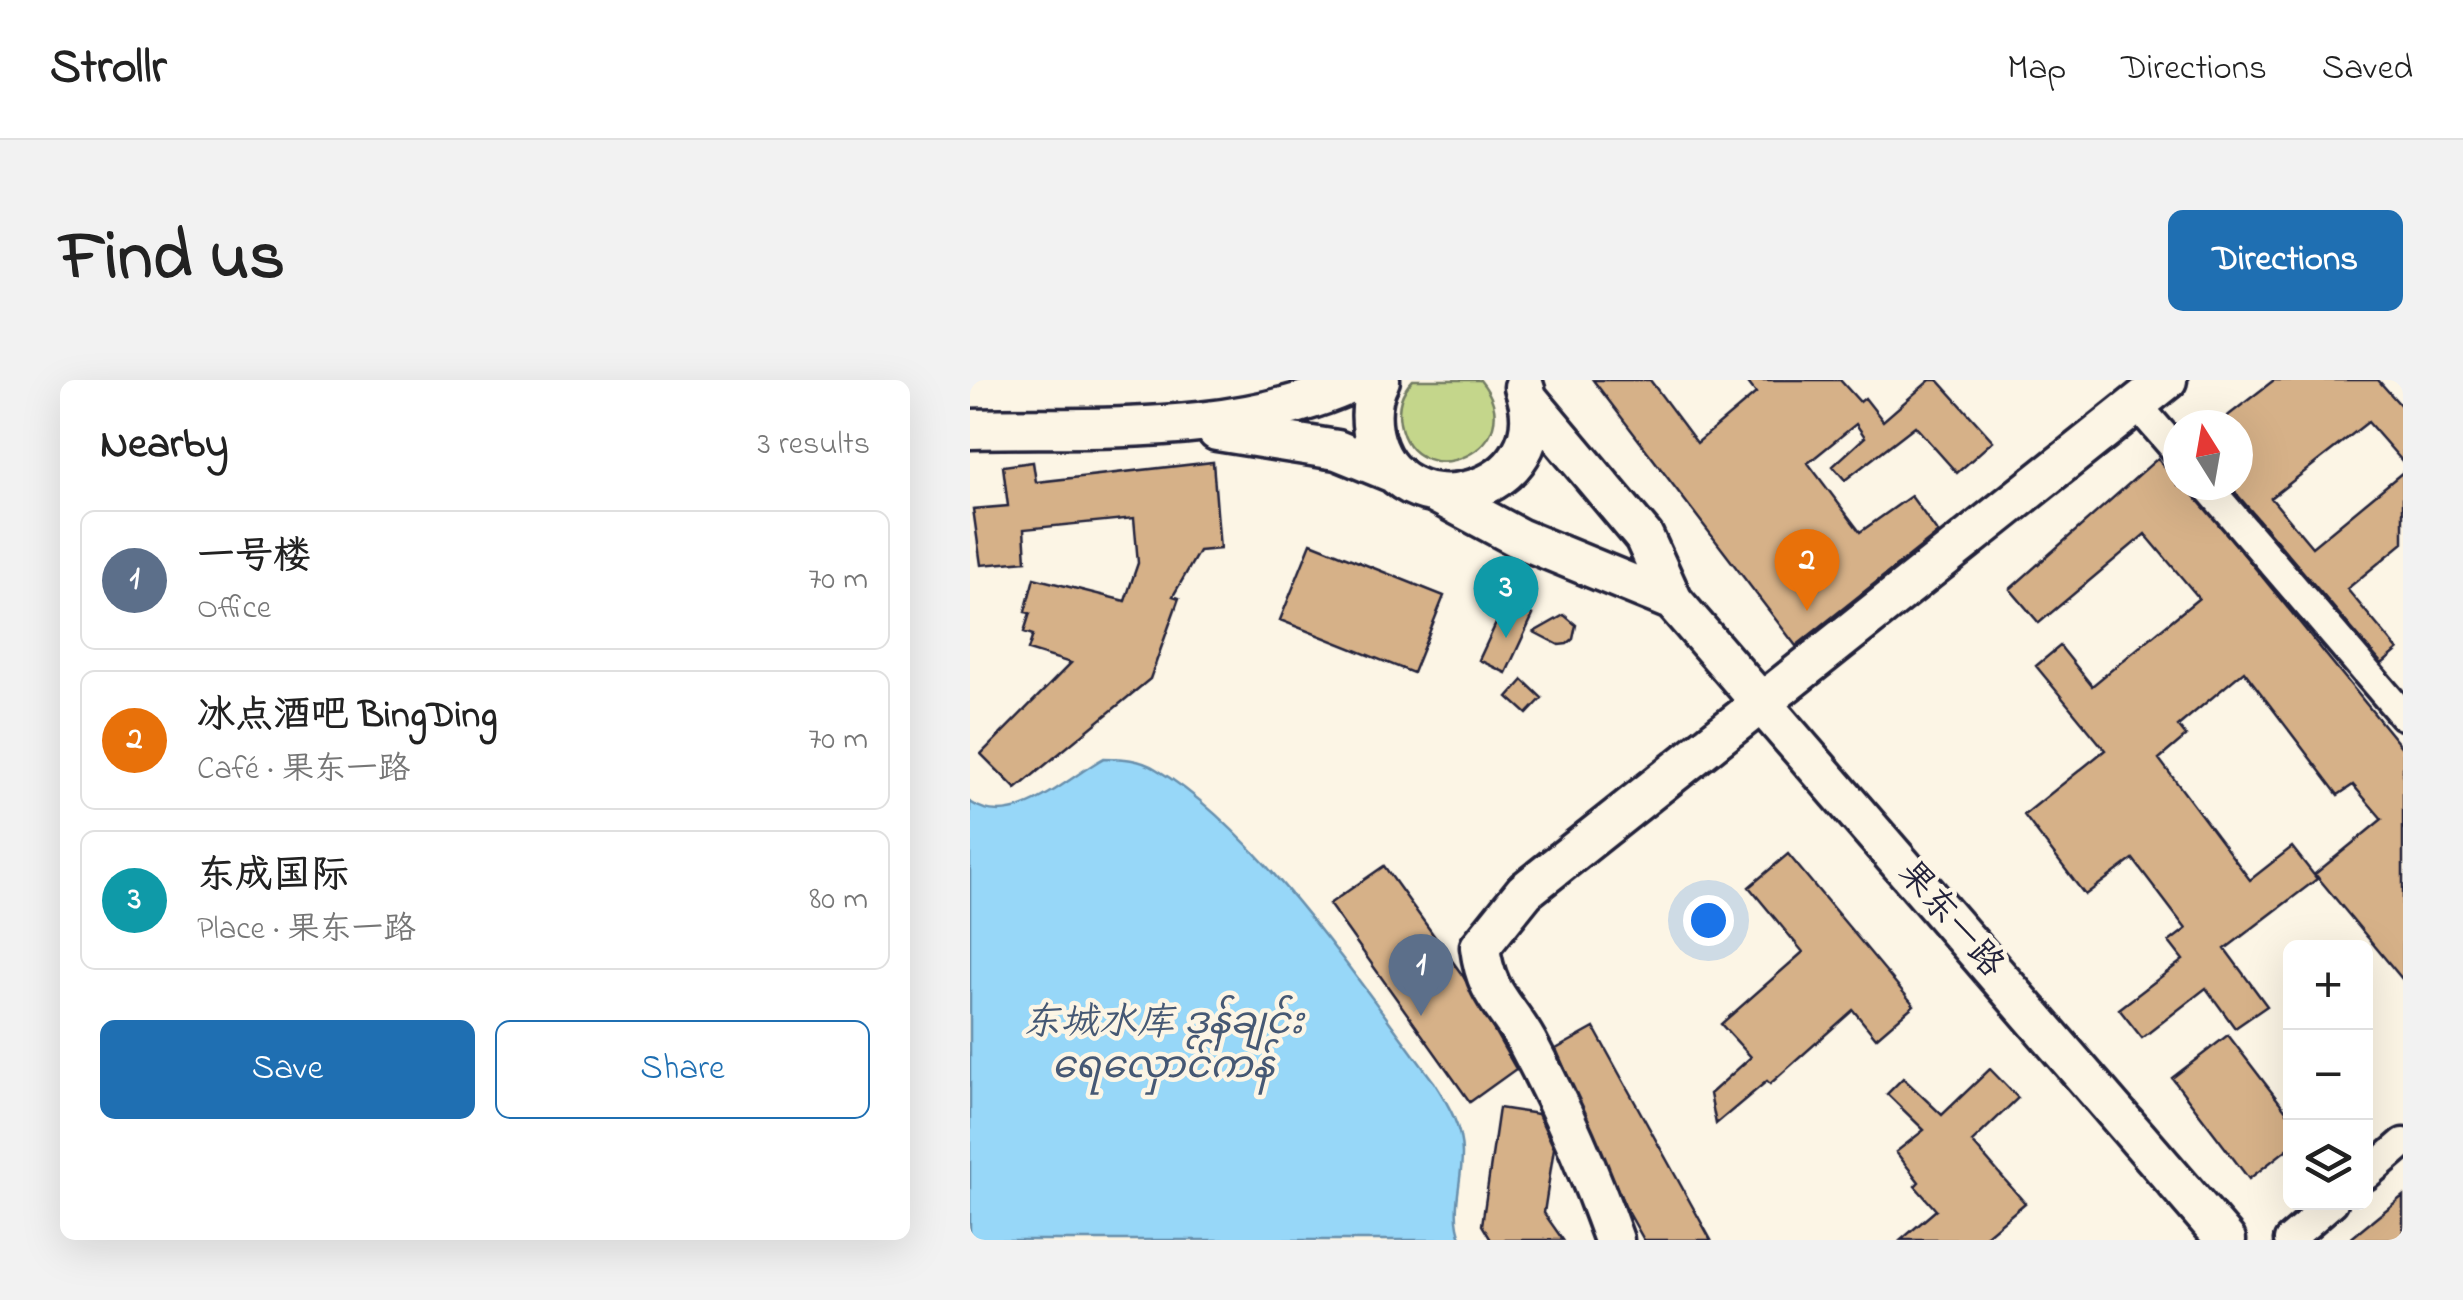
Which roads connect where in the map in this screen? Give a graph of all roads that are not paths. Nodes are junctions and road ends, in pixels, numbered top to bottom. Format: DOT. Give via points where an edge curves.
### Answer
graph roads {
  1 [pos="1359,380"];
  2 [pos="1380,380"];
  3 [pos="2166,380"];
  4 [pos="1525,390"];
  5 [pos="2137,405"];
  6 [pos="1160,424"];
  7 [pos="970,428"];
  8 [pos="2163,435"];
  9 [pos="1399,474"];
  10 [pos="1435,493"];
  11 [pos="2219,500"];
  12 [pos="1673,600"];
  13 [pos="1763,705"];
  14 [pos="2403,715"];
  15 [pos="2403,1143"];
  16 [pos="2373,1169"];
  17 [pos="2324,1210"];
  18 [pos="1614,1240"];
  19 [pos="2226,1240"];
  20 [pos="2289,1240"];
  1 -- 6 [label="main road" via="1248,416"];
  2 -- 9 [label="main road" via="1373,430"];
  3 -- 5 [label="main road"];
  4 -- 10 [label="main road" via="1530,425 1508,471 1462,494"];
  4 -- 12 [label="main road" via="1644,538"];
  5 -- 8 [label="street"];
  5 -- 13 [label="main road"];
  6 -- 7 [label="main road"];
  6 -- 9 [label="main road" via="1338,450"];
  9 -- 10 [label="main road"];
  10 -- 12 [label="main road" via="1518,538"];
  11 -- 14 [label="street"];
  12 -- 13 [label="main road, 果东一路"];
  13 -- 18 [label="main road" via="1525,891 1480,947 1484,978 1534,1056 1584,1158"];
  13 -- 19 [label="main road, 果东一路"];
  15 -- 16 [label="street"];
  17 -- 20 [label="street"];
}
